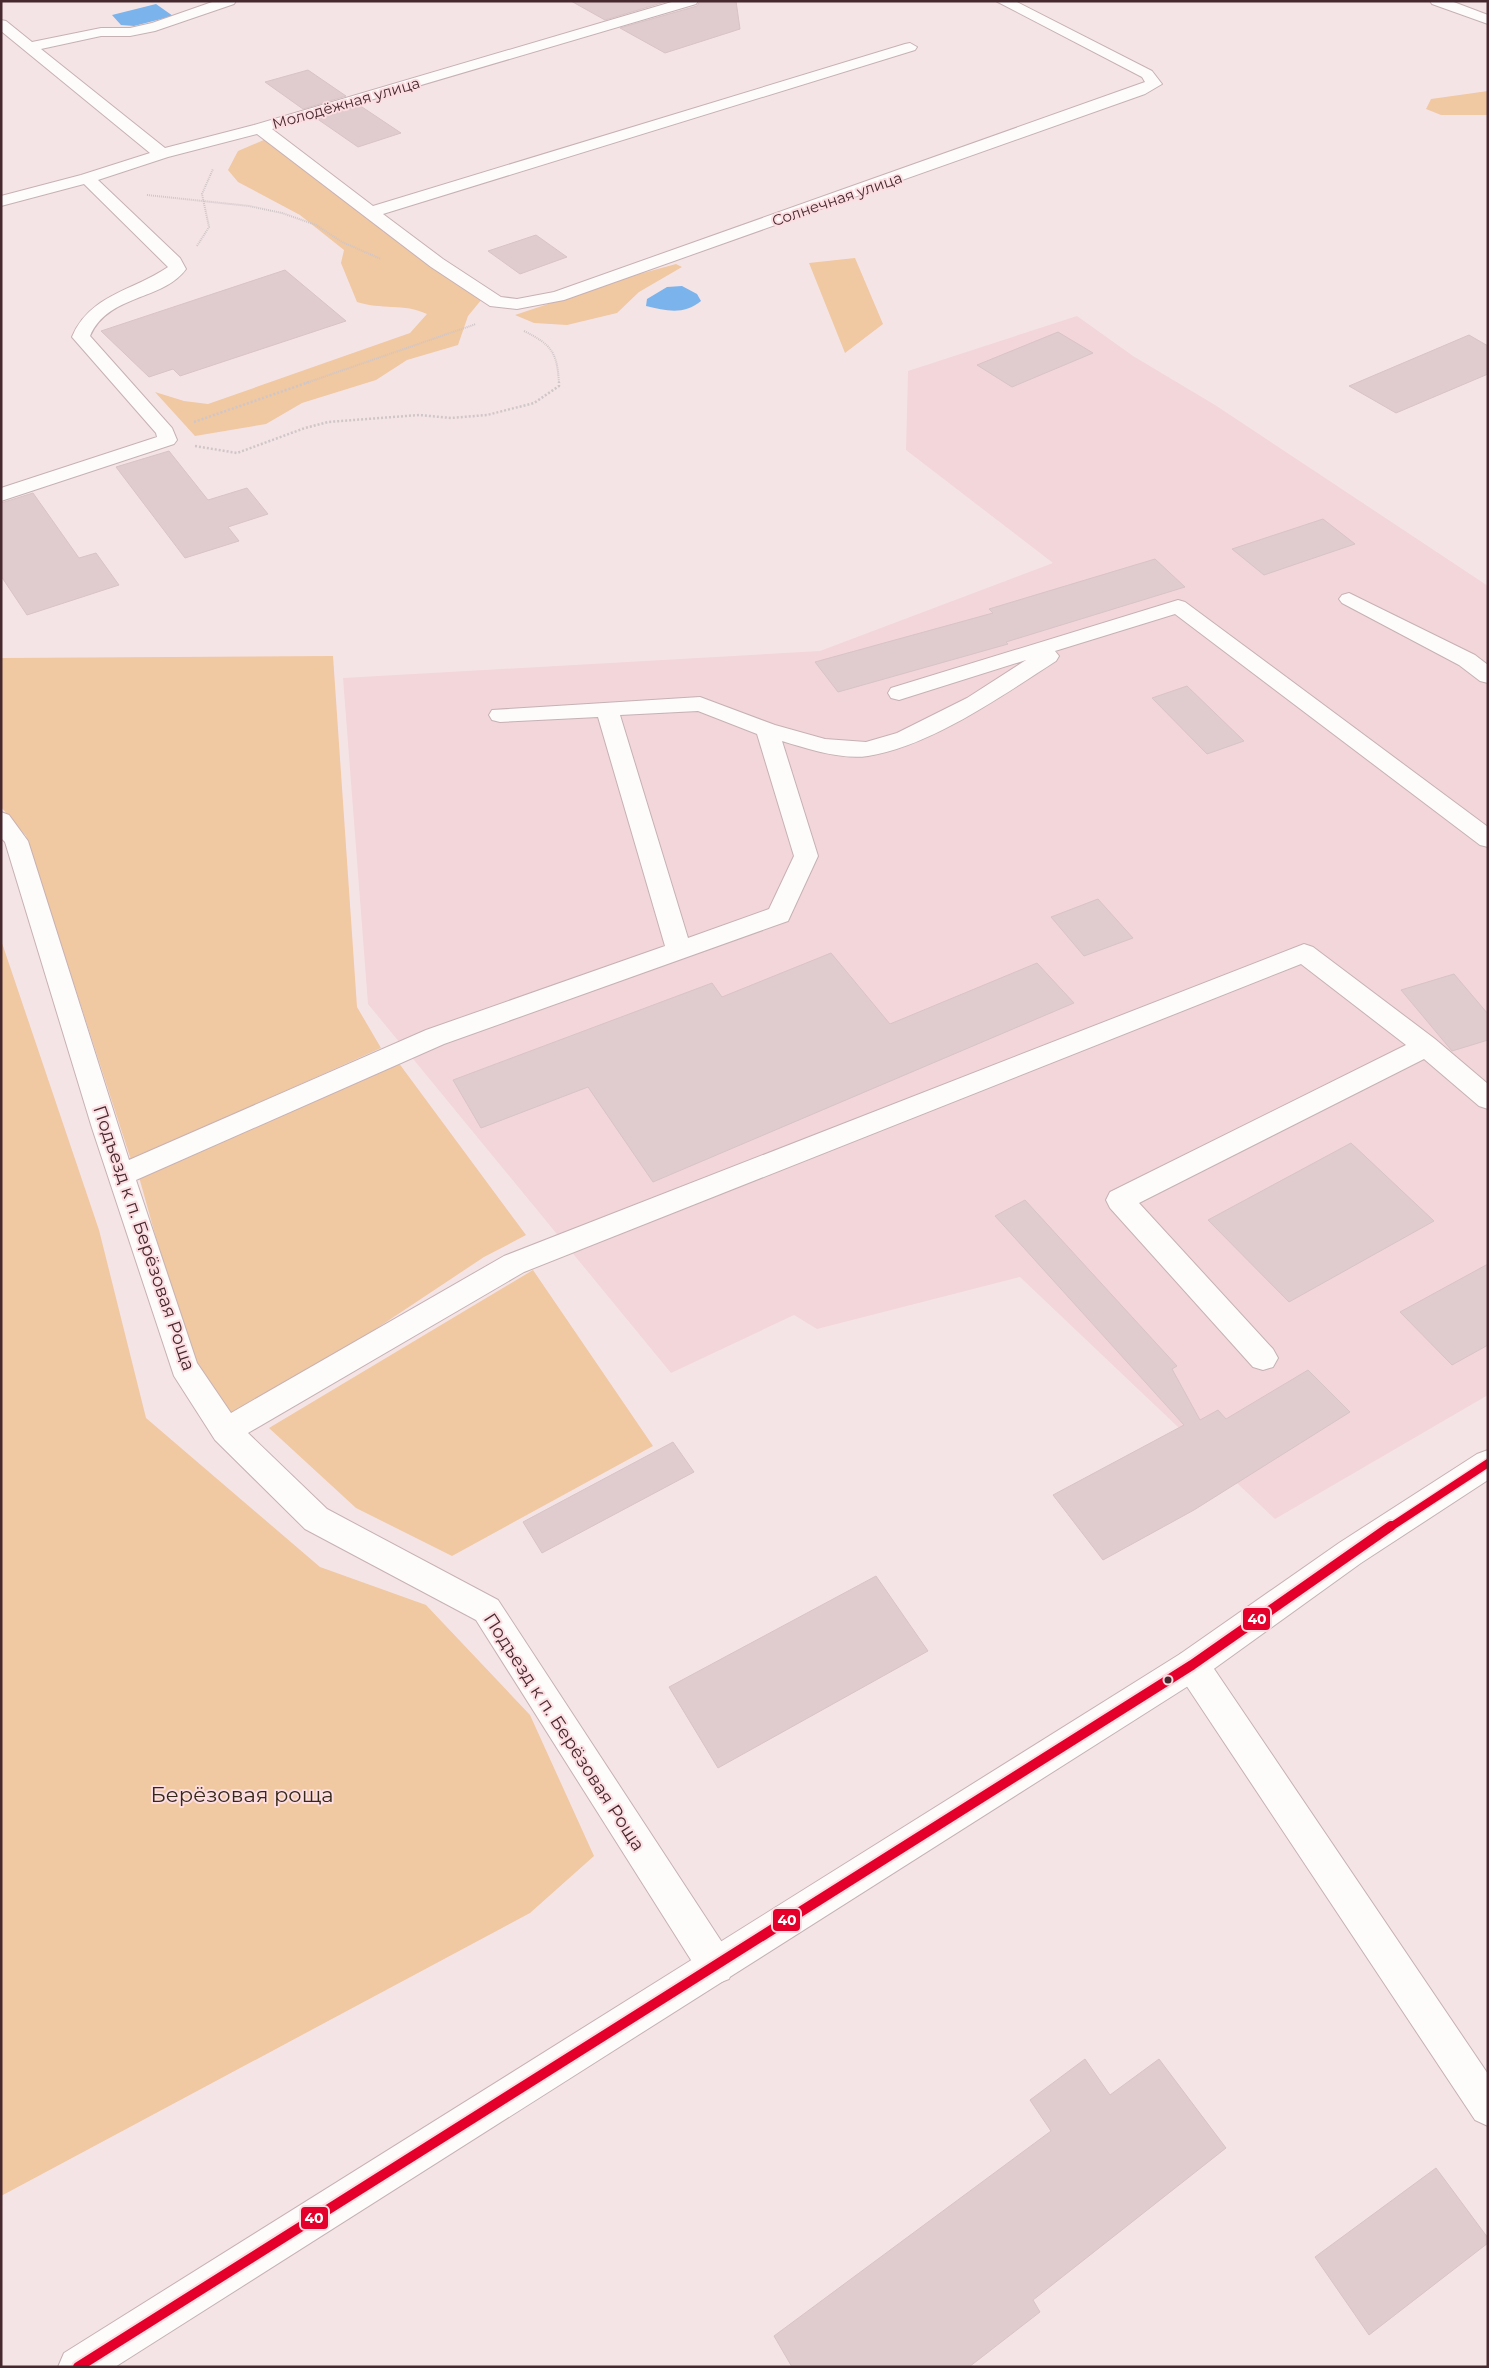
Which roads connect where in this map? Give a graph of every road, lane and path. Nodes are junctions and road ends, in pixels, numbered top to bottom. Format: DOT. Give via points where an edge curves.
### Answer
graph roads {
  1 [pos="229,1"];
  2 [pos="691,1"];
  3 [pos="1003,1"];
  4 [pos="1437,1"];
  5 [pos="1488,20"];
  6 [pos="1,24"];
  7 [pos="29,47"];
  8 [pos="910,47"];
  9 [pos="260,128"];
  10 [pos="162,154"];
  11 [pos="215,167"];
  12 [pos="93,184"];
  13 [pos="1,201"];
  14 [pos="202,201"];
  15 [pos="372,212"];
  16 [pos="389,260"];
  17 [pos="174,262"];
  18 [pos="512,304"];
  19 [pos="492,318"];
  20 [pos="166,436"];
  21 [pos="1,495"];
  22 [pos="1349,599"];
  23 [pos="1077,637"];
  24 [pos="1488,676"];
  25 [pos="899,693"];
  26 [pos="607,710"];
  27 [pos="500,715"];
  28 [pos="767,730"];
  29 [pos="1,820"];
  30 [pos="1488,839"];
  31 [pos="679,950"];
  32 [pos="1426,1046"];
  33 [pos="1488,1099"];
  34 [pos="121,1175"];
  35 [pos="1263,1358"];
  36 [pos="226,1431"];
  37 [pos="1488,1463"];
  38 [pos="1192,1665"];
  39 [pos="716,1966"];
  40 [pos="1488,2107"];
  41 [pos="78,2367"];
  1 -- 7 [label="street" via="155,27 130,32 101,32"];
  2 -- 9 [label="street, Молодёжная улица"];
  3 -- 18 [label="street, Солнечная улица" via="1147,74 1154,84 1131,95 567,293"];
  4 -- 5 [label="street"];
  6 -- 7 [label="street"];
  7 -- 10 [label="street"];
  8 -- 15 [label="street"];
  9 -- 10 [label="street, Молодёжная улица"];
  9 -- 15 [label="street"];
  10 -- 12 [label="street, Молодёжная улица"];
  11 -- 14 [label="path" via="210,173"];
  12 -- 13 [label="street, Молодёжная улица"];
  12 -- 14 [label="path"];
  12 -- 17 [label="street"];
  14 -- 16 [label="path" via="282,213 316,225 372,256"];
  14 -- 17 [label="path" via="210,227 195,249"];
  15 -- 18 [label="street" via="478,292 496,302"];
  17 -- 20 [label="street" via="177,269 155,284 104,306 94,314 84,325 81,337"];
  18 -- 19 [label="path"];
  19 -- 20 [label="path"];
  19 -- 20 [label="path" via="548,343 558,361 559,386 534,403 487,415 451,418 419,415 328,422 237,454"];
  20 -- 21 [label="street"];
  22 -- 24 [label="street" via="1467,660"];
  23 -- 25 [label="street"];
  23 -- 28 [label="street" via="975,703 895,741 867,749 832,746"];
  23 -- 30 [label="street" via="1178,606"];
  26 -- 27 [label="street"];
  26 -- 28 [label="street" via="700,704"];
  26 -- 31 [label="street"];
  28 -- 31 [label="street" via="806,856 779,915"];
  29 -- 34 [label="street, Подъезд к п. Берёзовая Роща" via="16,841"];
  31 -- 34 [label="street" via="435,1037"];
  32 -- 33 [label="street"];
  32 -- 35 [label="street" via="1120,1200"];
  32 -- 36 [label="street" via="1304,953 514,1264"];
  34 -- 36 [label="street, Подъезд к п. Берёзовая Роща" via="184,1367"];
  36 -- 39 [label="street, Подъезд к п. Берёзовая Роща" via="316,1519 487,1610"];
  37 -- 38 [label="street" via="1350,1553"];
  38 -- 39 [label="street"];
  38 -- 40 [label="street"];
  39 -- 41 [label="street"];
}
